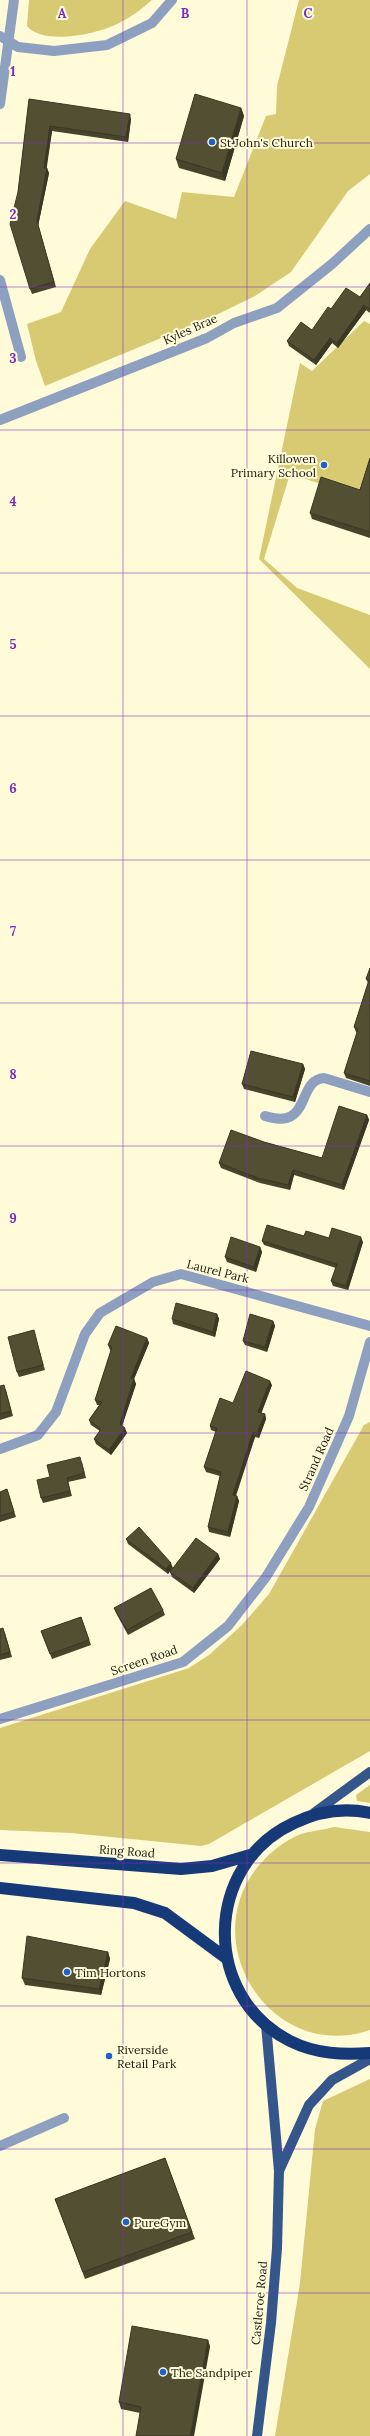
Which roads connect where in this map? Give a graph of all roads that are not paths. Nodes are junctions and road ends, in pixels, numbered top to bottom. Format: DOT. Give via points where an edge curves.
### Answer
graph roads {
  1 [pos="14,0"];
  2 [pos="172,0"];
  3 [pos="4,38"];
  4 [pos="0,104"];
  5 [pos="370,229"];
  6 [pos="0,280"];
  7 [pos="20,357"];
  8 [pos="0,420"];
  9 [pos="370,1092"];
  10 [pos="265,1116"];
  11 [pos="370,1326"];
  12 [pos="370,1342"];
  13 [pos="0,1449"];
  14 [pos="266,1577"];
  15 [pos="0,1719"];
  16 [pos="370,1772"];
  17 [pos="314,1813"];
  18 [pos="370,1813"];
  19 [pos="250,1855"];
  20 [pos="0,1856"];
  21 [pos="0,1889"];
  22 [pos="226,1958"];
  23 [pos="266,2025"];
  24 [pos="370,2053"];
  25 [pos="370,2059"];
  26 [pos="64,2118"];
  27 [pos="0,2146"];
  28 [pos="279,2171"];
  29 [pos="257,2436"];
  1 -- 3 [label="street"];
  2 -- 3 [label="street" via="152,23 106,45 54,51 18,47"];
  3 -- 4 [label="street"];
  5 -- 8 [label="street, Kyles Brae" via="277,308 234,323 207,338"];
  6 -- 7 [label="street"];
  9 -- 10 [label="street" via="324,1078 316,1078 297,1112 281,1118"];
  11 -- 13 [label="street, Laurel Park" via="181,1274 153,1282 100,1313 85,1334 56,1412 38,1435"];
  12 -- 14 [label="street, Strand Road" via="349,1416 315,1493"];
  14 -- 15 [label="street, Screen Road" via="228,1626 183,1662"];
  16 -- 17 [label="main road"];
  17 -- 18 [label="highway" via="352,1809"];
  17 -- 19 [label="highway" via="277,1830"];
  19 -- 20 [label="highway, Ring Road" via="212,1866 181,1868"];
  19 -- 22 [label="highway" via="232,1886 224,1922"];
  21 -- 22 [label="highway" via="14,1888 134,1903 179,1922"];
  22 -- 23 [label="highway" via="241,1995"];
  23 -- 24 [label="highway" via="290,2041 317,2051 346,2055"];
  23 -- 28 [label="main road, Castleroe Road"];
  25 -- 28 [label="main road, Castleroe Road" via="332,2080 309,2105"];
  26 -- 27 [label="street"];
  28 -- 29 [label="main road, Castleroe Road" via="271,2315"];
}
